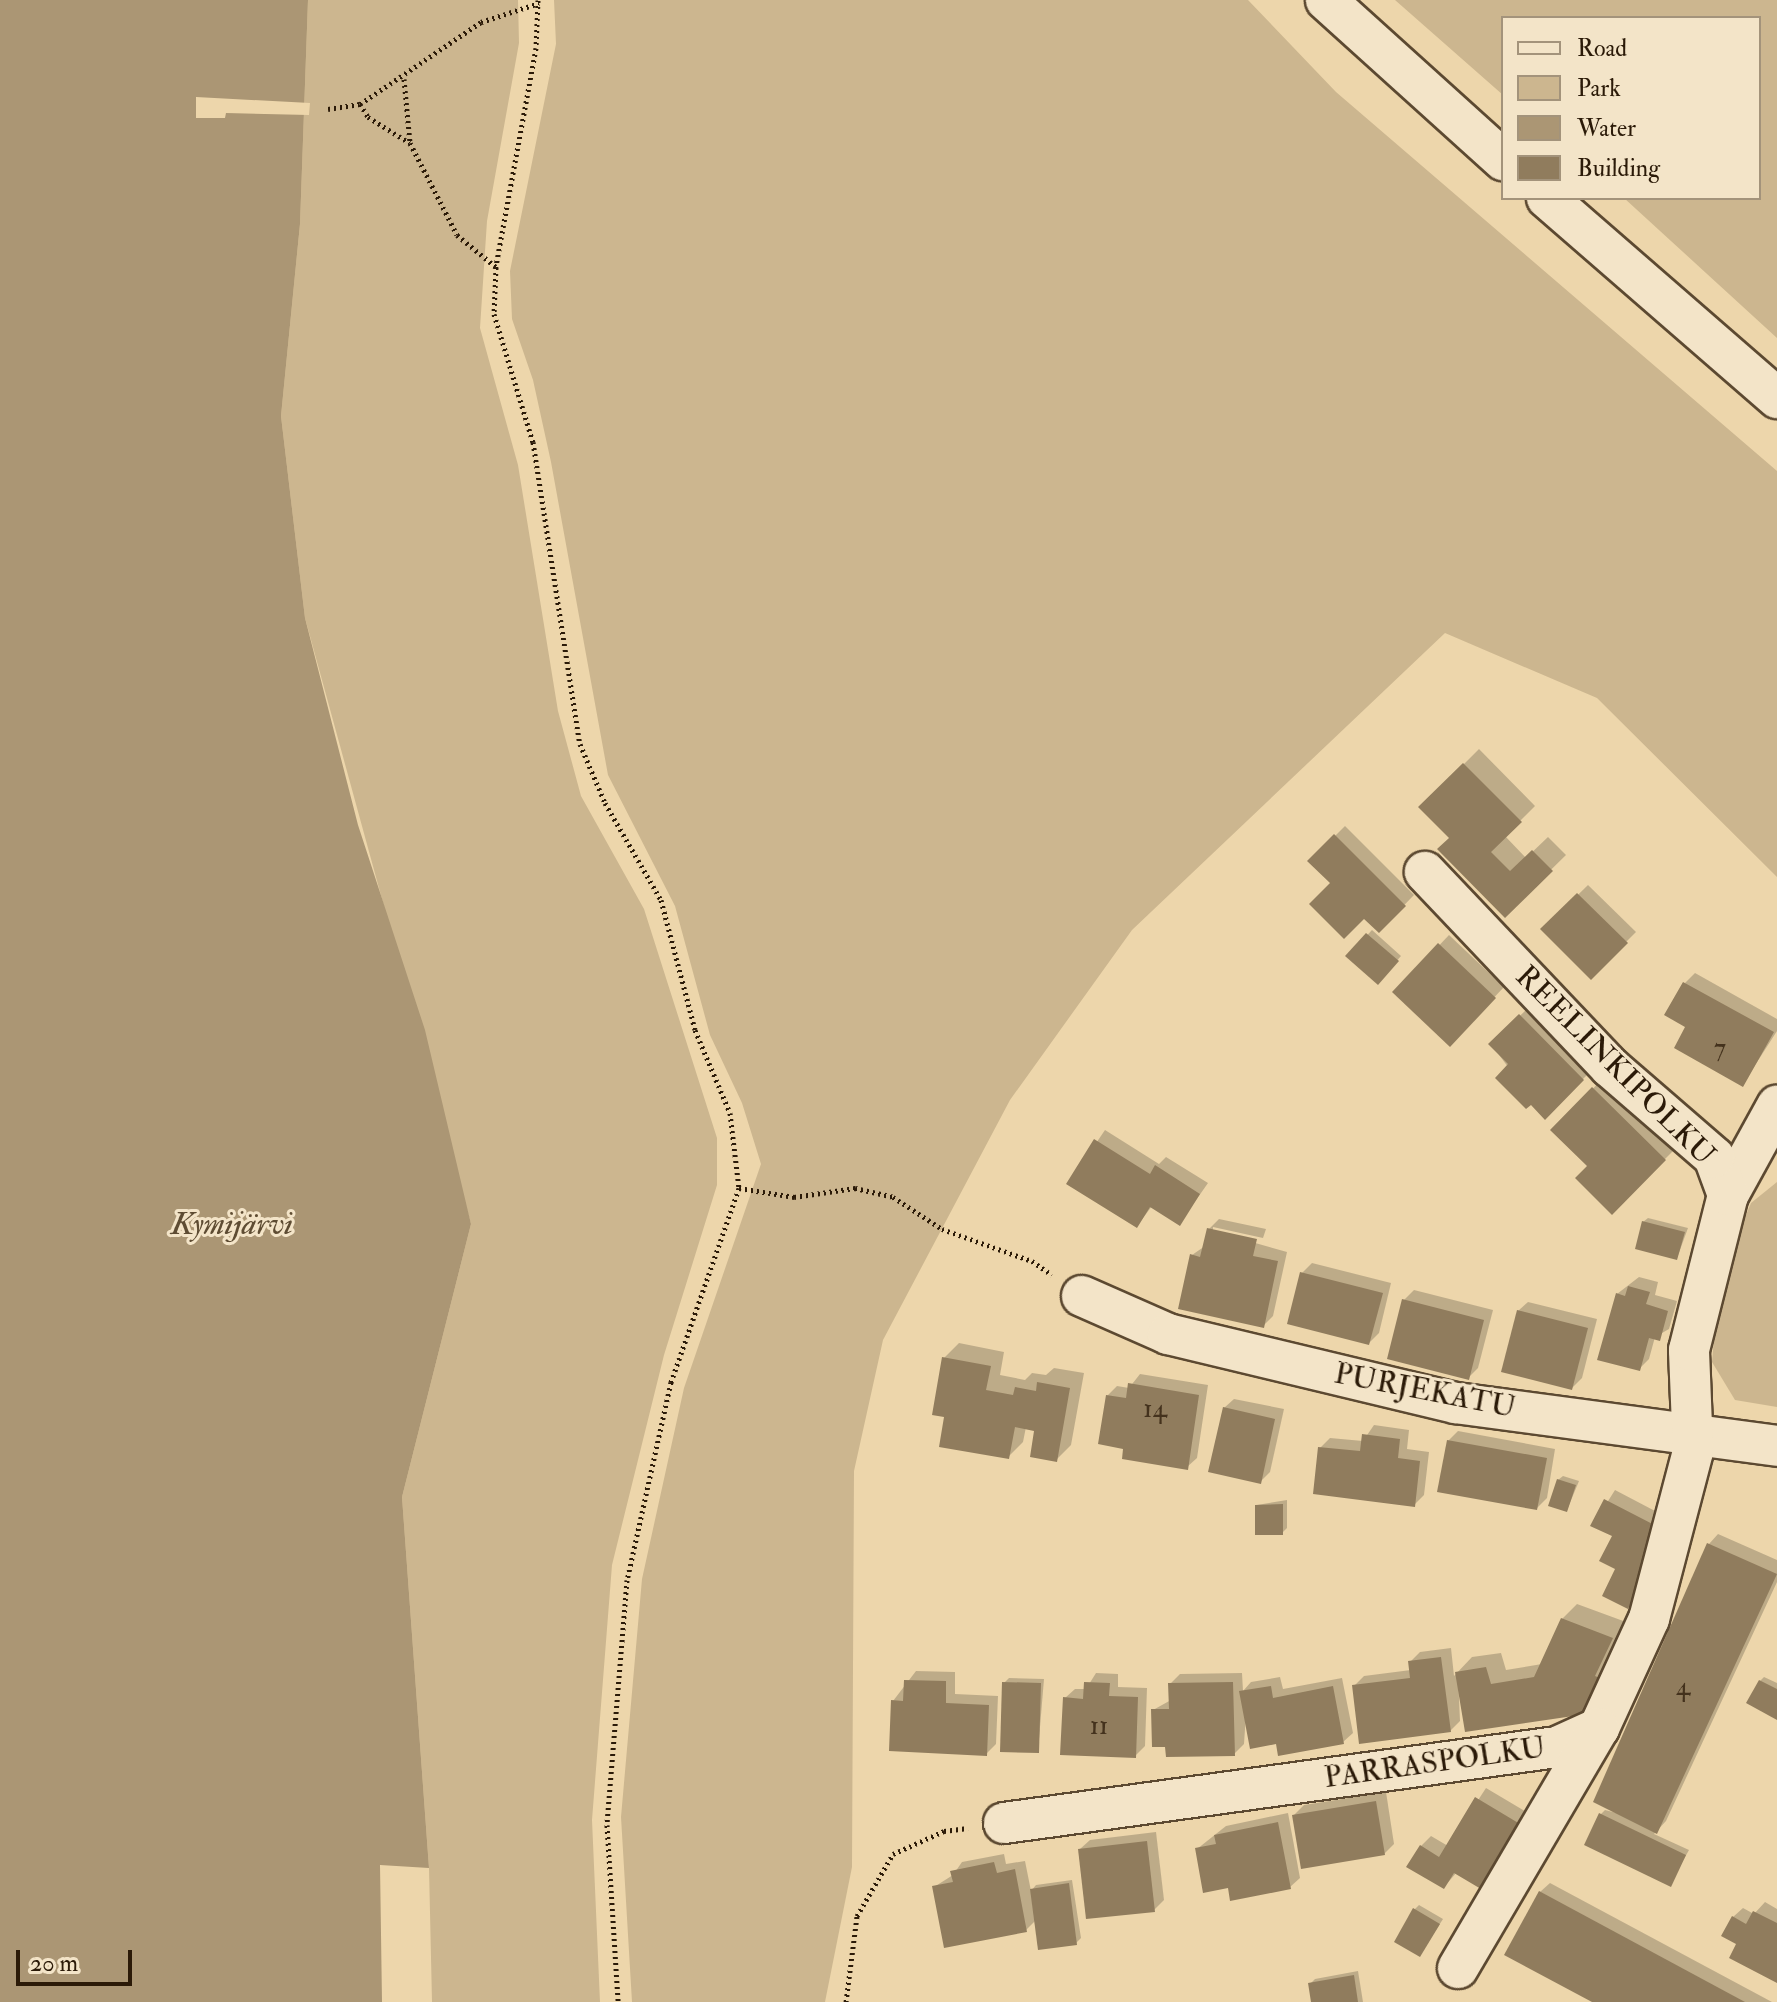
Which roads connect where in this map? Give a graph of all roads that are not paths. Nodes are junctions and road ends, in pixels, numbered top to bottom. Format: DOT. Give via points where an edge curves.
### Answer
graph roads {
  1 [pos="1326,0"];
  2 [pos="1501,158"];
  3 [pos="1549,200"];
  4 [pos="1777,398"];
  5 [pos="1425,872"];
  6 [pos="1777,1106"];
  7 [pos="1728,1195"];
  8 [pos="1082,1296"];
  9 [pos="1694,1431"];
  10 [pos="1777,1446"];
  11 [pos="1599,1728"];
  12 [pos="1004,1823"];
  13 [pos="1458,1968"];
  1 -- 2 [label="street"];
  3 -- 4 [label="street"];
  5 -- 7 [label="street, REELINKIPOLKU" via="1610,1067 1714,1157"];
  6 -- 7 [label="street"];
  7 -- 9 [label="street, REELINKIPOLKU" via="1689,1350"];
  8 -- 9 [label="street, PURJEKATU" via="1168,1334 1456,1403"];
  9 -- 10 [label="street, PURJEKATU"];
  9 -- 11 [label="street" via="1649,1619"];
  11 -- 12 [label="street, PARRASPOLKU" via="1557,1747"];
  11 -- 13 [label="street"];
}
